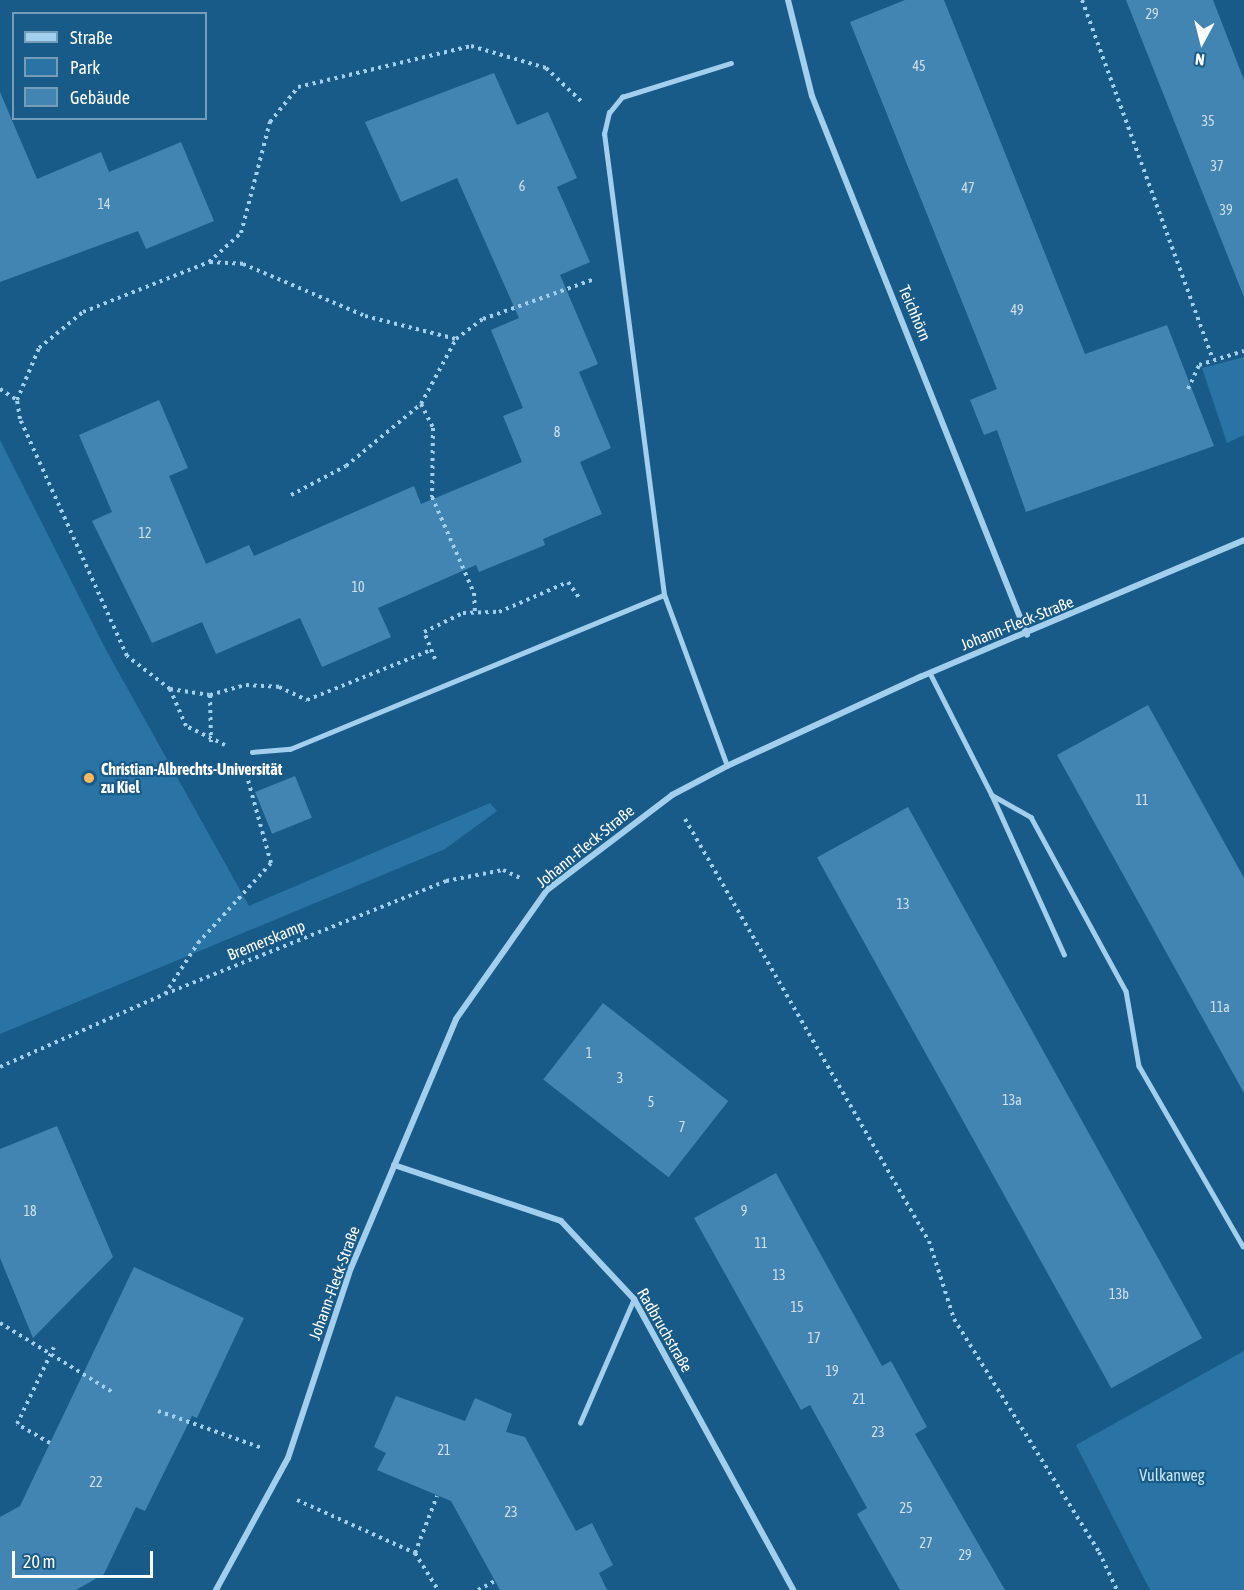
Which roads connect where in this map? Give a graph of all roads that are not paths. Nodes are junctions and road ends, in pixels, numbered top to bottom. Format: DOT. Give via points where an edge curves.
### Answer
graph roads {
  1 [pos="788,0"];
  2 [pos="731,63"];
  3 [pos="1244,540"];
  4 [pos="664,595"];
  5 [pos="1027,635"];
  6 [pos="930,673"];
  7 [pos="252,752"];
  8 [pos="727,766"];
  9 [pos="992,795"];
  10 [pos="1064,954"];
  11 [pos="394,1165"];
  12 [pos="1243,1246"];
  13 [pos="634,1299"];
  14 [pos="580,1423"];
  15 [pos="216,1590"];
  16 [pos="793,1590"];
  1 -- 5 [label="street, Teichhörn" via="812,96"];
  2 -- 4 [label="lane" via="622,97 609,113 604,134"];
  3 -- 5 [label="street, Johann-Fleck-Straße"];
  4 -- 7 [label="lane" via="290,749"];
  4 -- 8 [label="lane"];
  5 -- 6 [label="street, Johann-Fleck-Straße"];
  6 -- 8 [label="street, Johann-Fleck-Straße"];
  6 -- 9 [label="lane"];
  8 -- 11 [label="street, Johann-Fleck-Straße" via="672,795 547,890 456,1019"];
  9 -- 10 [label="lane"];
  9 -- 12 [label="lane" via="1031,817 1126,991 1140,1066"];
  11 -- 13 [label="street, Radbruchstraße" via="561,1221"];
  11 -- 15 [label="street, Johann-Fleck-Straße" via="351,1268 288,1458"];
  13 -- 14 [label="lane"];
  13 -- 16 [label="street, Radbruchstraße"];
}
